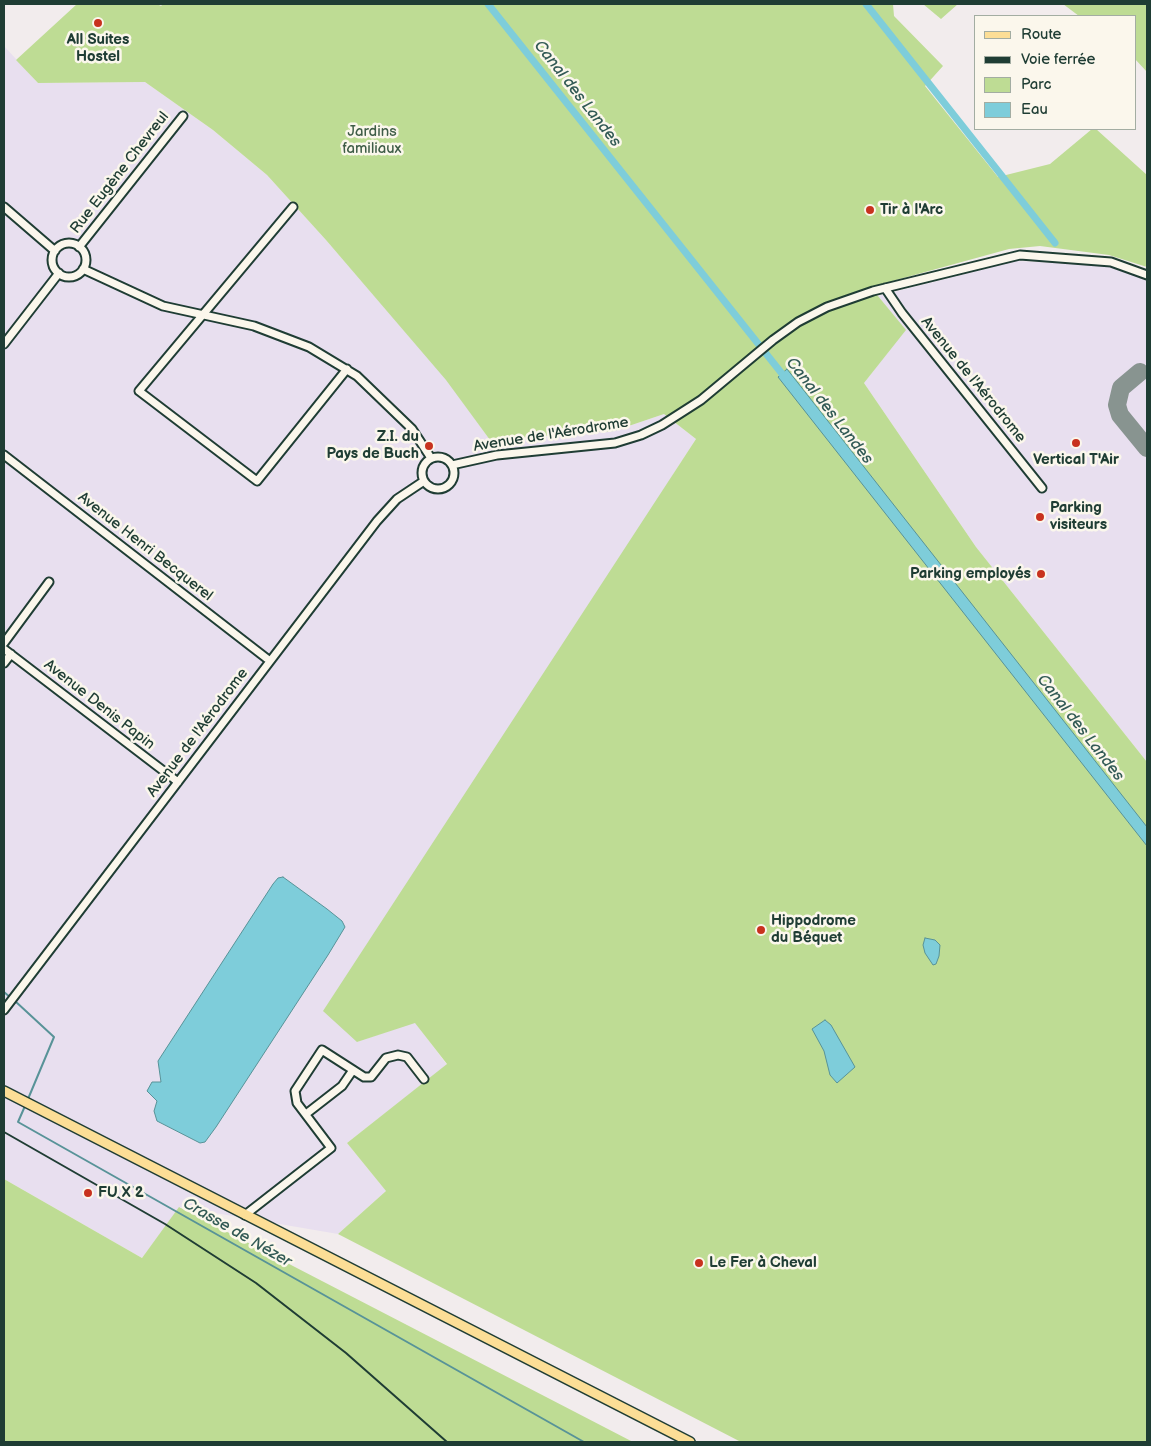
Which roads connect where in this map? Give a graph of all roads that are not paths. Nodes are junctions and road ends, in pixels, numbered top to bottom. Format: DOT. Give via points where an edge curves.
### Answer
graph roads {
  1 [pos="183,116"];
  2 [pos="4,207"];
  3 [pos="293,207"];
  4 [pos="79,247"];
  5 [pos="55,250"];
  6 [pos="83,269"];
  7 [pos="59,273"];
  8 [pos="1147,275"];
  9 [pos="885,288"];
  10 [pos="201,314"];
  11 [pos="4,344"];
  12 [pos="347,369"];
  13 [pos="4,456"];
  14 [pos="431,458"];
  15 [pos="452,465"];
  16 [pos="424,481"];
  17 [pos="1042,488"];
  18 [pos="49,582"];
  19 [pos="4,643"];
  20 [pos="4,648"];
  21 [pos="11,654"];
  22 [pos="270,661"];
  23 [pos="4,664"];
  24 [pos="178,782"];
  25 [pos="4,1010"];
  26 [pos="353,1070"];
  27 [pos="424,1078"];
  28 [pos="4,1091"];
  29 [pos="306,1114"];
  30 [pos="245,1215"];
  31 [pos="690,1442"];
  1 -- 4 [label="street, Rue Eugène Chevreul"];
  2 -- 5 [label="street"];
  3 -- 10 [label="street"];
  4 -- 5 [label="street" via="66,244"];
  4 -- 6 [label="street" via="85,256"];
  5 -- 7 [label="street" via="52,261"];
  6 -- 7 [label="street" via="74,276"];
  6 -- 10 [label="street" via="163,306"];
  7 -- 11 [label="street"];
  8 -- 9 [label="street, Avenue de l'Aérodrome" via="1110,262 1020,255"];
  9 -- 15 [label="street, Avenue de l'Aérodrome" via="827,307 798,322 701,400 640,435 615,442 497,455"];
  9 -- 17 [label="street, Avenue de l'Aérodrome"];
  10 -- 12 [label="street" via="269,331 309,347"];
  10 -- 12 [label="street" via="139,391 257,481"];
  12 -- 14 [label="street" via="412,429"];
  13 -- 22 [label="street, Avenue Henri Becquerel"];
  14 -- 15 [label="street" via="445,458"];
  14 -- 16 [label="street" via="423,465"];
  15 -- 16 [label="street" via="453,479 446,487 432,488"];
  16 -- 22 [label="street, Avenue de l'Aérodrome" via="398,499 377,521"];
  18 -- 19 [label="street"];
  20 -- 21 [label="street, Avenue Denis Papin"];
  21 -- 23 [label="street"];
  21 -- 24 [label="street, Avenue Denis Papin"];
  22 -- 24 [label="street, Avenue de l'Aérodrome"];
  24 -- 25 [label="street, Avenue de l'Aérodrome"];
  26 -- 27 [label="street" via="371,1078 386,1058 398,1055 407,1057"];
  26 -- 29 [label="street" via="342,1086"];
  26 -- 29 [label="street" via="322,1050 295,1091 296,1103"];
  28 -- 30 [label="main road"];
  29 -- 30 [label="street" via="331,1148"];
  30 -- 31 [label="main road"];
}
